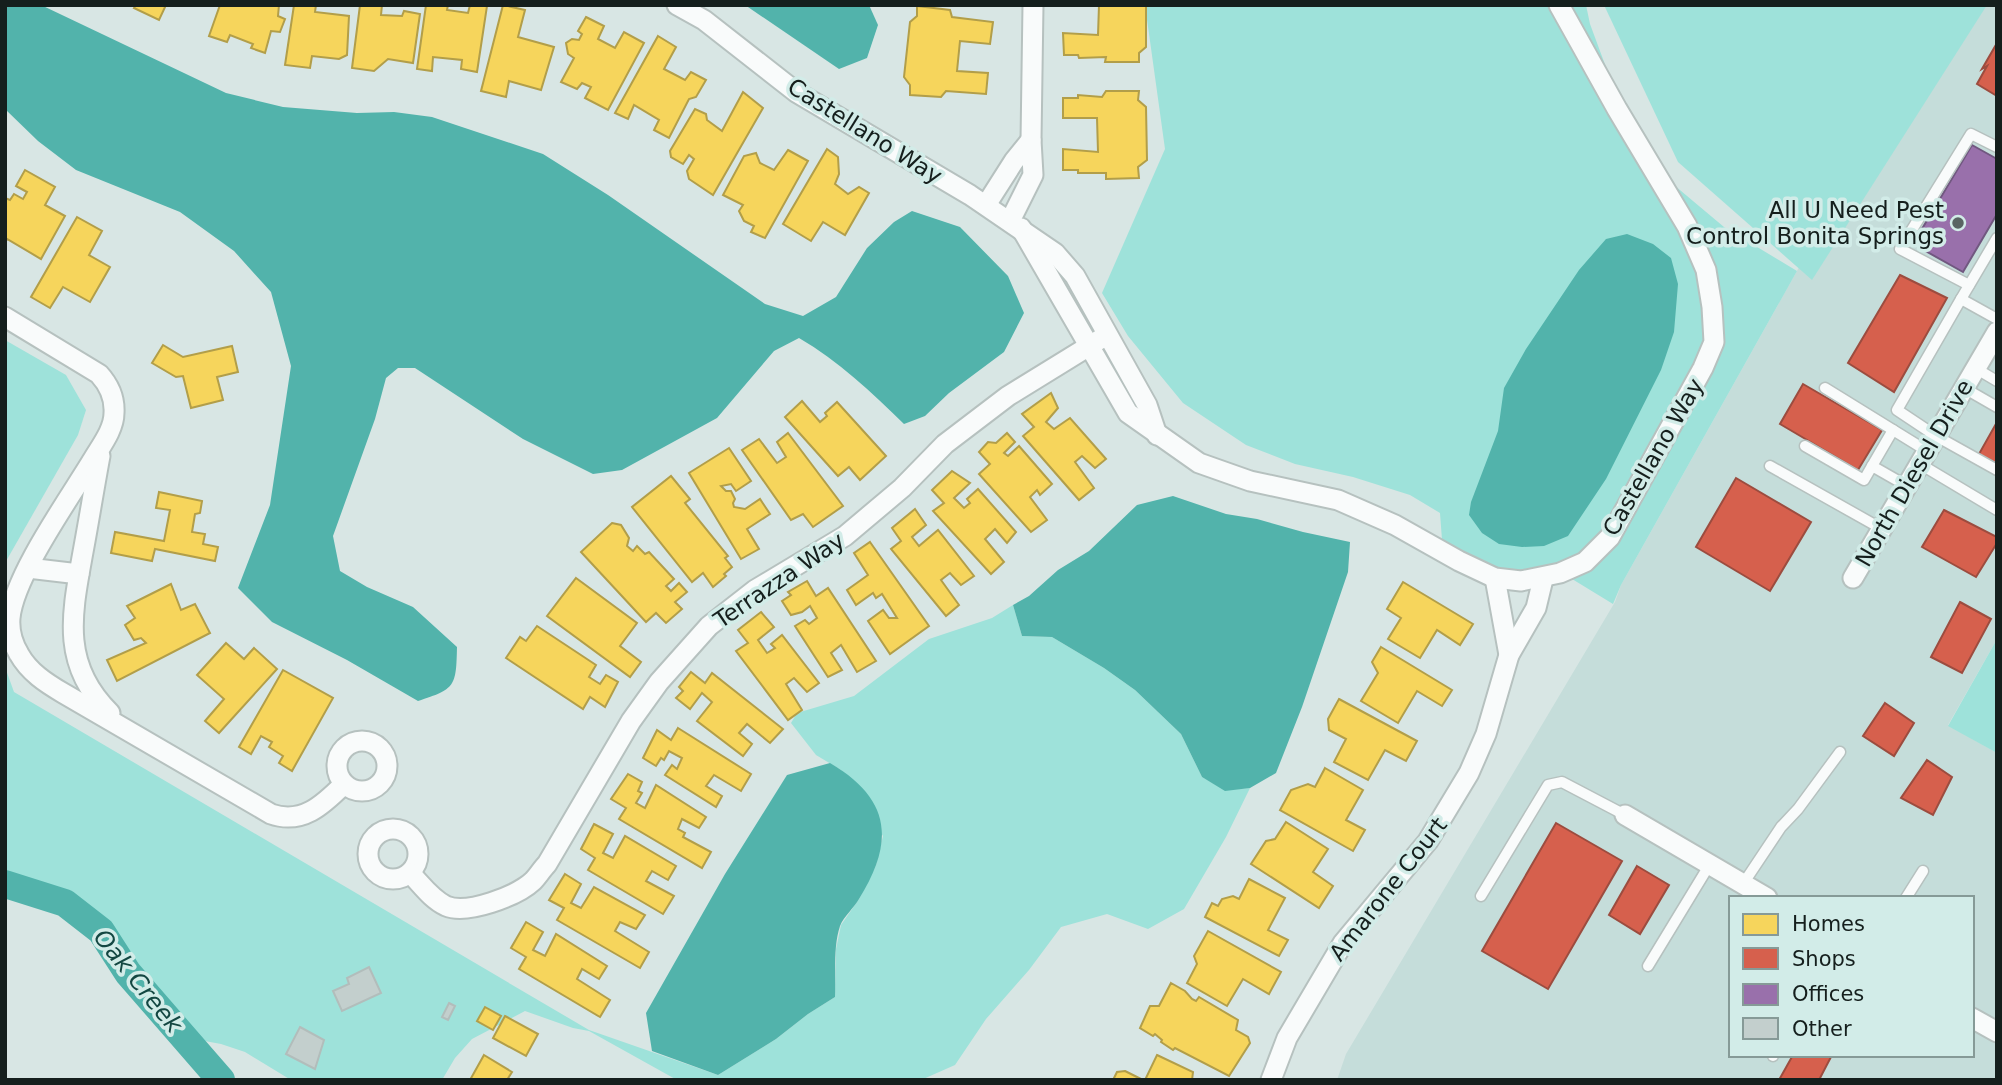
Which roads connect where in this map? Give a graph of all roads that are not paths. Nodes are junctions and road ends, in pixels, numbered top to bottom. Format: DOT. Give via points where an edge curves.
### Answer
graph roads {
  1 [pos="677,5"];
  2 [pos="1033,5"];
  3 [pos="1559,5"];
  4 [pos="1031,140"];
  5 [pos="1997,148"];
  6 [pos="986,205"];
  7 [pos="1016,224"];
  8 [pos="1997,238"];
  9 [pos="1993,252"];
  10 [pos="1969,285"];
  11 [pos="1961,299"];
  12 [pos="5,317"];
  13 [pos="1997,319"];
  14 [pos="1997,332"];
  15 [pos="1107,335"];
  16 [pos="1088,345"];
  17 [pos="1975,368"];
  18 [pos="1997,381"];
  19 [pos="1825,388"];
  20 [pos="1964,388"];
  21 [pos="1997,407"];
  22 [pos="1897,410"];
  23 [pos="1890,428"];
  24 [pos="1157,435"];
  25 [pos="102,444"];
  26 [pos="1805,446"];
  27 [pos="1928,450"];
  28 [pos="1770,466"];
  29 [pos="1872,467"];
  30 [pos="1997,470"];
  31 [pos="1907,486"];
  32 [pos="1997,510"];
  33 [pos="1882,529"];
  34 [pos="28,568"];
  35 [pos="79,574"];
  36 [pos="1495,578"];
  37 [pos="1853,578"];
  38 [pos="1543,579"];
  39 [pos="1509,654"];
  40 [pos="125,727"];
  41 [pos="1840,752"];
  42 [pos="344,784"];
  43 [pos="1625,815"];
  44 [pos="1710,864"];
  45 [pos="1923,871"];
  46 [pos="410,873"];
  47 [pos="1743,884"];
  48 [pos="1764,896"];
  49 [pos="1907,896"];
  50 [pos="1481,897"];
  51 [pos="1648,966"];
  52 [pos="1974,1019"];
  53 [pos="1997,1032"];
  54 [pos="1271,1080"];
  1 -- 6 [label="street, Castellano Way" via="704,20 796,92"];
  2 -- 4 [label="street"];
  3 -- 38 [label="street, Castellano Way" via="1687,226 1706,270 1714,342 1610,537 1585,562"];
  4 -- 6 [label="street"];
  4 -- 7 [label="street" via="1033,175"];
  5 -- 10 [label="lane" via="1972,134 1900,248"];
  6 -- 7 [label="street, Castellano Way"];
  7 -- 15 [label="street, Castellano Way" via="1055,253 1075,276"];
  7 -- 16 [label="street, Castellano Way"];
  8 -- 9 [label="lane"];
  9 -- 10 [label="lane"];
  10 -- 11 [label="lane"];
  11 -- 13 [label="lane"];
  11 -- 22 [label="lane"];
  12 -- 25 [label="street" via="89,366 107,383 115,415"];
  14 -- 17 [label="street, North Diesel Drive"];
  15 -- 16 [label="street, Terrazza Way"];
  15 -- 24 [label="street, Castellano Way" via="1147,405"];
  16 -- 24 [label="street, Castellano Way" via="1128,413"];
  16 -- 46 [label="street, Terrazza Way" via="1008,396 945,444 845,536 755,590 709,626 631,721 532,882 479,907 449,908"];
  17 -- 18 [label="lane"];
  17 -- 20 [label="street, North Diesel Drive"];
  19 -- 23 [label="lane"];
  20 -- 21 [label="lane"];
  20 -- 27 [label="street, North Diesel Drive"];
  22 -- 23 [label="lane"];
  22 -- 27 [label="lane"];
  23 -- 27 [label="lane"];
  23 -- 29 [label="lane"];
  24 -- 36 [label="street, Castellano Way" via="1199,463 1250,481 1338,500"];
  25 -- 34 [label="street"];
  25 -- 35 [label="street"];
  26 -- 29 [label="lane" via="1864,480"];
  27 -- 30 [label="lane" via="1964,452"];
  27 -- 31 [label="street, North Diesel Drive"];
  27 -- 32 [label="lane"];
  28 -- 33 [label="lane"];
  29 -- 31 [label="lane"];
  31 -- 33 [label="street, North Diesel Drive"];
  33 -- 37 [label="street, North Diesel Drive"];
  34 -- 35 [label="street"];
  34 -- 40 [label="street" via="10,616 18,652 45,682"];
  35 -- 40 [label="street" via="72,618 75,656 94,695"];
  36 -- 38 [label="street, Castellano Way"];
  36 -- 39 [label="street"];
  38 -- 39 [label="street" via="1536,608"];
  39 -- 54 [label="street, Amarone Court" via="1486,734 1451,808 1343,943 1287,1038"];
  40 -- 42 [label="street" via="281,818 311,812"];
  41 -- 47 [label="lane"];
  43 -- 44 [label="street"];
  43 -- 50 [label="lane" via="1562,782 1548,785"];
  44 -- 47 [label="street"];
  44 -- 51 [label="lane"];
  45 -- 49 [label="lane"];
  47 -- 48 [label="street"];
  52 -- 53 [label="street"];
}
